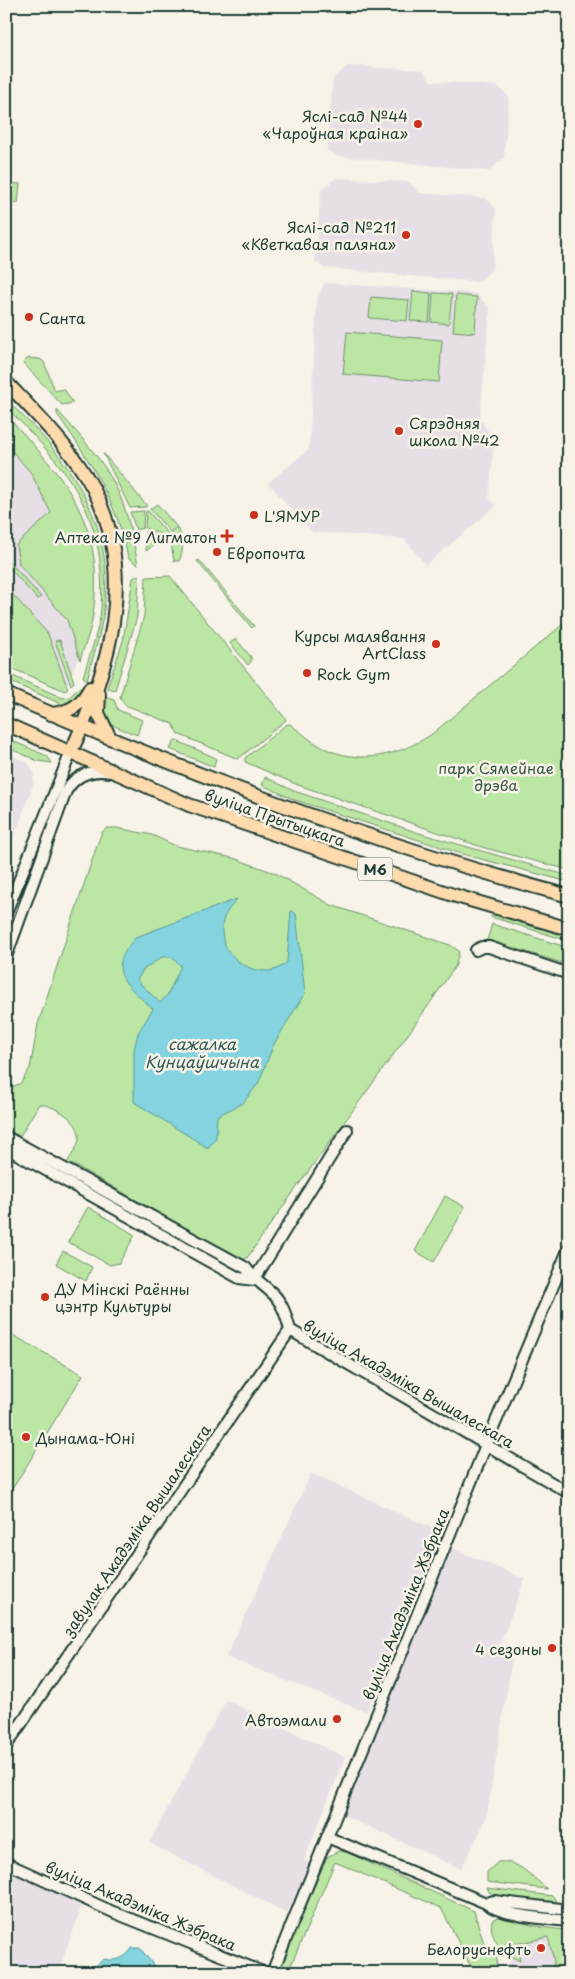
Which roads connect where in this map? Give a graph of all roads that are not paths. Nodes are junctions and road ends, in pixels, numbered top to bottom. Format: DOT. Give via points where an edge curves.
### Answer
graph roads {
  1 [pos="6,382"];
  2 [pos="104,666"];
  3 [pos="6,694"];
  4 [pos="51,714"];
  5 [pos="6,724"];
  6 [pos="82,727"];
  7 [pos="110,738"];
  8 [pos="71,752"];
  9 [pos="117,773"];
  10 [pos="22,871"];
  11 [pos="37,876"];
  12 [pos="569,896"];
  13 [pos="6,913"];
  14 [pos="569,929"];
  15 [pos="476,950"];
  16 [pos="6,957"];
  17 [pos="569,974"];
  18 [pos="347,1130"];
  19 [pos="6,1137"];
  20 [pos="6,1148"];
  21 [pos="569,1248"];
  22 [pos="254,1280"];
  23 [pos="290,1330"];
  24 [pos="486,1445"];
  25 [pos="569,1493"];
  26 [pos="6,1746"];
  27 [pos="327,1837"];
  28 [pos="6,1863"];
  29 [pos="486,1903"];
  30 [pos="569,1910"];
  31 [pos="569,1921"];
  32 [pos="265,1973"];
  33 [pos="272,1973"];
  1 -- 2 [label="main road" via="63,445 100,504 110,536 116,574 116,612"];
  2 -- 4 [label="main road" via="82,702 71,710"];
  2 -- 6 [label="main road"];
  2 -- 7 [label="main road" via="97,707 103,728"];
  3 -- 4 [label="main road, вуліца Прытыцкага / М6"];
  4 -- 6 [label="main road, вуліца Прытыцкага / М6"];
  5 -- 8 [label="main road, вуліца Прытыцкага / М6"];
  6 -- 7 [label="main road, вуліца Прытыцкага / М6"];
  6 -- 8 [label="main road"];
  7 -- 12 [label="main road, вуліца Прытыцкага / М6" via="190,772 313,817 497,877"];
  8 -- 9 [label="main road, вуліца Прытыцкага / М6"];
  8 -- 10 [label="street"];
  9 -- 11 [label="street" via="90,772 71,784"];
  9 -- 14 [label="main road, вуліца Прытыцкага / М6" via="189,805 268,833 453,895"];
  10 -- 11 [label="street"];
  10 -- 13 [label="street"];
  11 -- 16 [label="street"];
  15 -- 17 [label="street" via="489,948"];
  18 -- 22 [label="street"];
  19 -- 22 [label="street, вуліца Акадэміка Вышалескага" via="246,1268"];
  20 -- 22 [label="street, вуліца Акадэміка Вышалескага" via="239,1278"];
  21 -- 24 [label="street, вуліца Акадэміка Жэбрака"];
  22 -- 23 [label="street, вуліца Акадэміка Вышалескага" via="279,1301"];
  23 -- 24 [label="street, вуліца Акадэміка Вышалескага"];
  23 -- 26 [label="street, завулак Акадэміка Вышалескага"];
  24 -- 25 [label="street, вуліца Акадэміка Вышалескага"];
  24 -- 27 [label="street, вуліца Акадэміка Жэбрака"];
  27 -- 29 [label="street"];
  27 -- 33 [label="street, вуліца Акадэміка Жэбрака"];
  28 -- 32 [label="street, вуліца Акадэміка Жэбрака" via="113,1912"];
  29 -- 30 [label="street" via="494,1901"];
  29 -- 31 [label="street" via="498,1909"];
}
